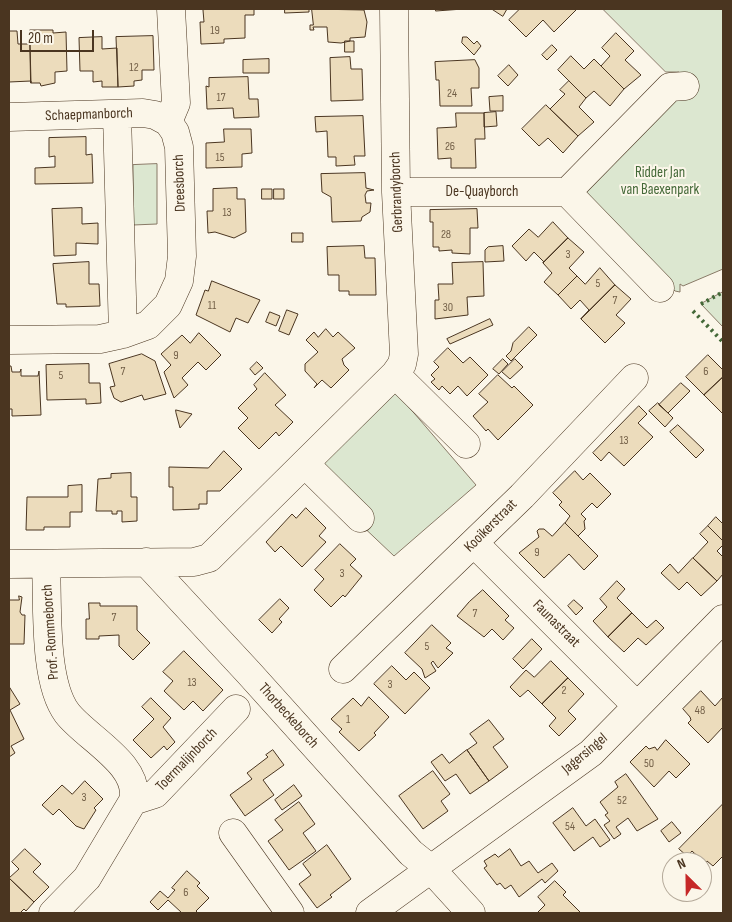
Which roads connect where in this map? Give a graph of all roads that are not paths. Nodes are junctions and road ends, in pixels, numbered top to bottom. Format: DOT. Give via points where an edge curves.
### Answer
graph roads {
  1 [pos="171,9"];
  2 [pos="394,9"];
  3 [pos="685,86"];
  4 [pos="116,114"];
  5 [pos="9,117"];
  6 [pos="168,122"];
  7 [pos="396,192"];
  8 [pos="568,192"];
  9 [pos="660,288"];
  10 [pos="123,334"];
  11 [pos="9,340"];
  12 [pos="395,374"];
  13 [pos="634,378"];
  14 [pos="466,444"];
  15 [pos="305,464"];
  16 [pos="360,518"];
  17 [pos="474,543"];
  18 [pos="146,562"];
  19 [pos="9,564"];
  20 [pos="46,564"];
  21 [pos="723,619"];
  22 [pos="343,669"];
  23 [pos="637,706"];
  24 [pos="236,709"];
  25 [pos="134,796"];
  26 [pos="233,833"];
  27 [pos="431,869"];
  28 [pos="53,913"];
  29 [pos="290,913"];
  30 [pos="370,913"];
  31 [pos="471,913"];
  1 -- 6 [label="street" via="176,103"];
  2 -- 7 [label="street, Gerbrandyborch"];
  3 -- 8 [label="street" via="670,87"];
  4 -- 5 [label="street, Schaepmanborch"];
  4 -- 6 [label="street, Schaepmanborch" via="143,113"];
  4 -- 10 [label="street"];
  6 -- 10 [label="street, Dreesborch" via="179,147 182,256 179,281 168,305 148,325"];
  7 -- 8 [label="street, De-Quayborch"];
  7 -- 12 [label="street, Gerbrandyborch" via="404,354"];
  8 -- 9 [label="street"];
  10 -- 11 [label="street, Dreesborch" via="100,339"];
  12 -- 14 [label="street"];
  12 -- 15 [label="street"];
  13 -- 17 [label="street, Kooikerstraat"];
  15 -- 16 [label="street"];
  15 -- 18 [label="street" via="209,558 194,562"];
  17 -- 22 [label="street, Kooikerstraat"];
  17 -- 23 [label="street, Faunastraat"];
  18 -- 20 [label="street"];
  18 -- 27 [label="street, Thorbeckeborch" via="411,853"];
  19 -- 20 [label="street"];
  20 -- 25 [label="street, Prof.-Rommeborch" via="51,668 56,692 68,714 106,749 130,777"];
  21 -- 23 [label="street, Jagersingel"];
  23 -- 27 [label="street, Jagersingel" via="591,753"];
  24 -- 25 [label="street, Toermalijnborch" via="155,794"];
  25 -- 28 [label="street" via="87,878"];
  26 -- 29 [label="street"];
  27 -- 30 [label="street, Jagersingel"];
  27 -- 31 [label="street, Thorbeckeborch"];
}
